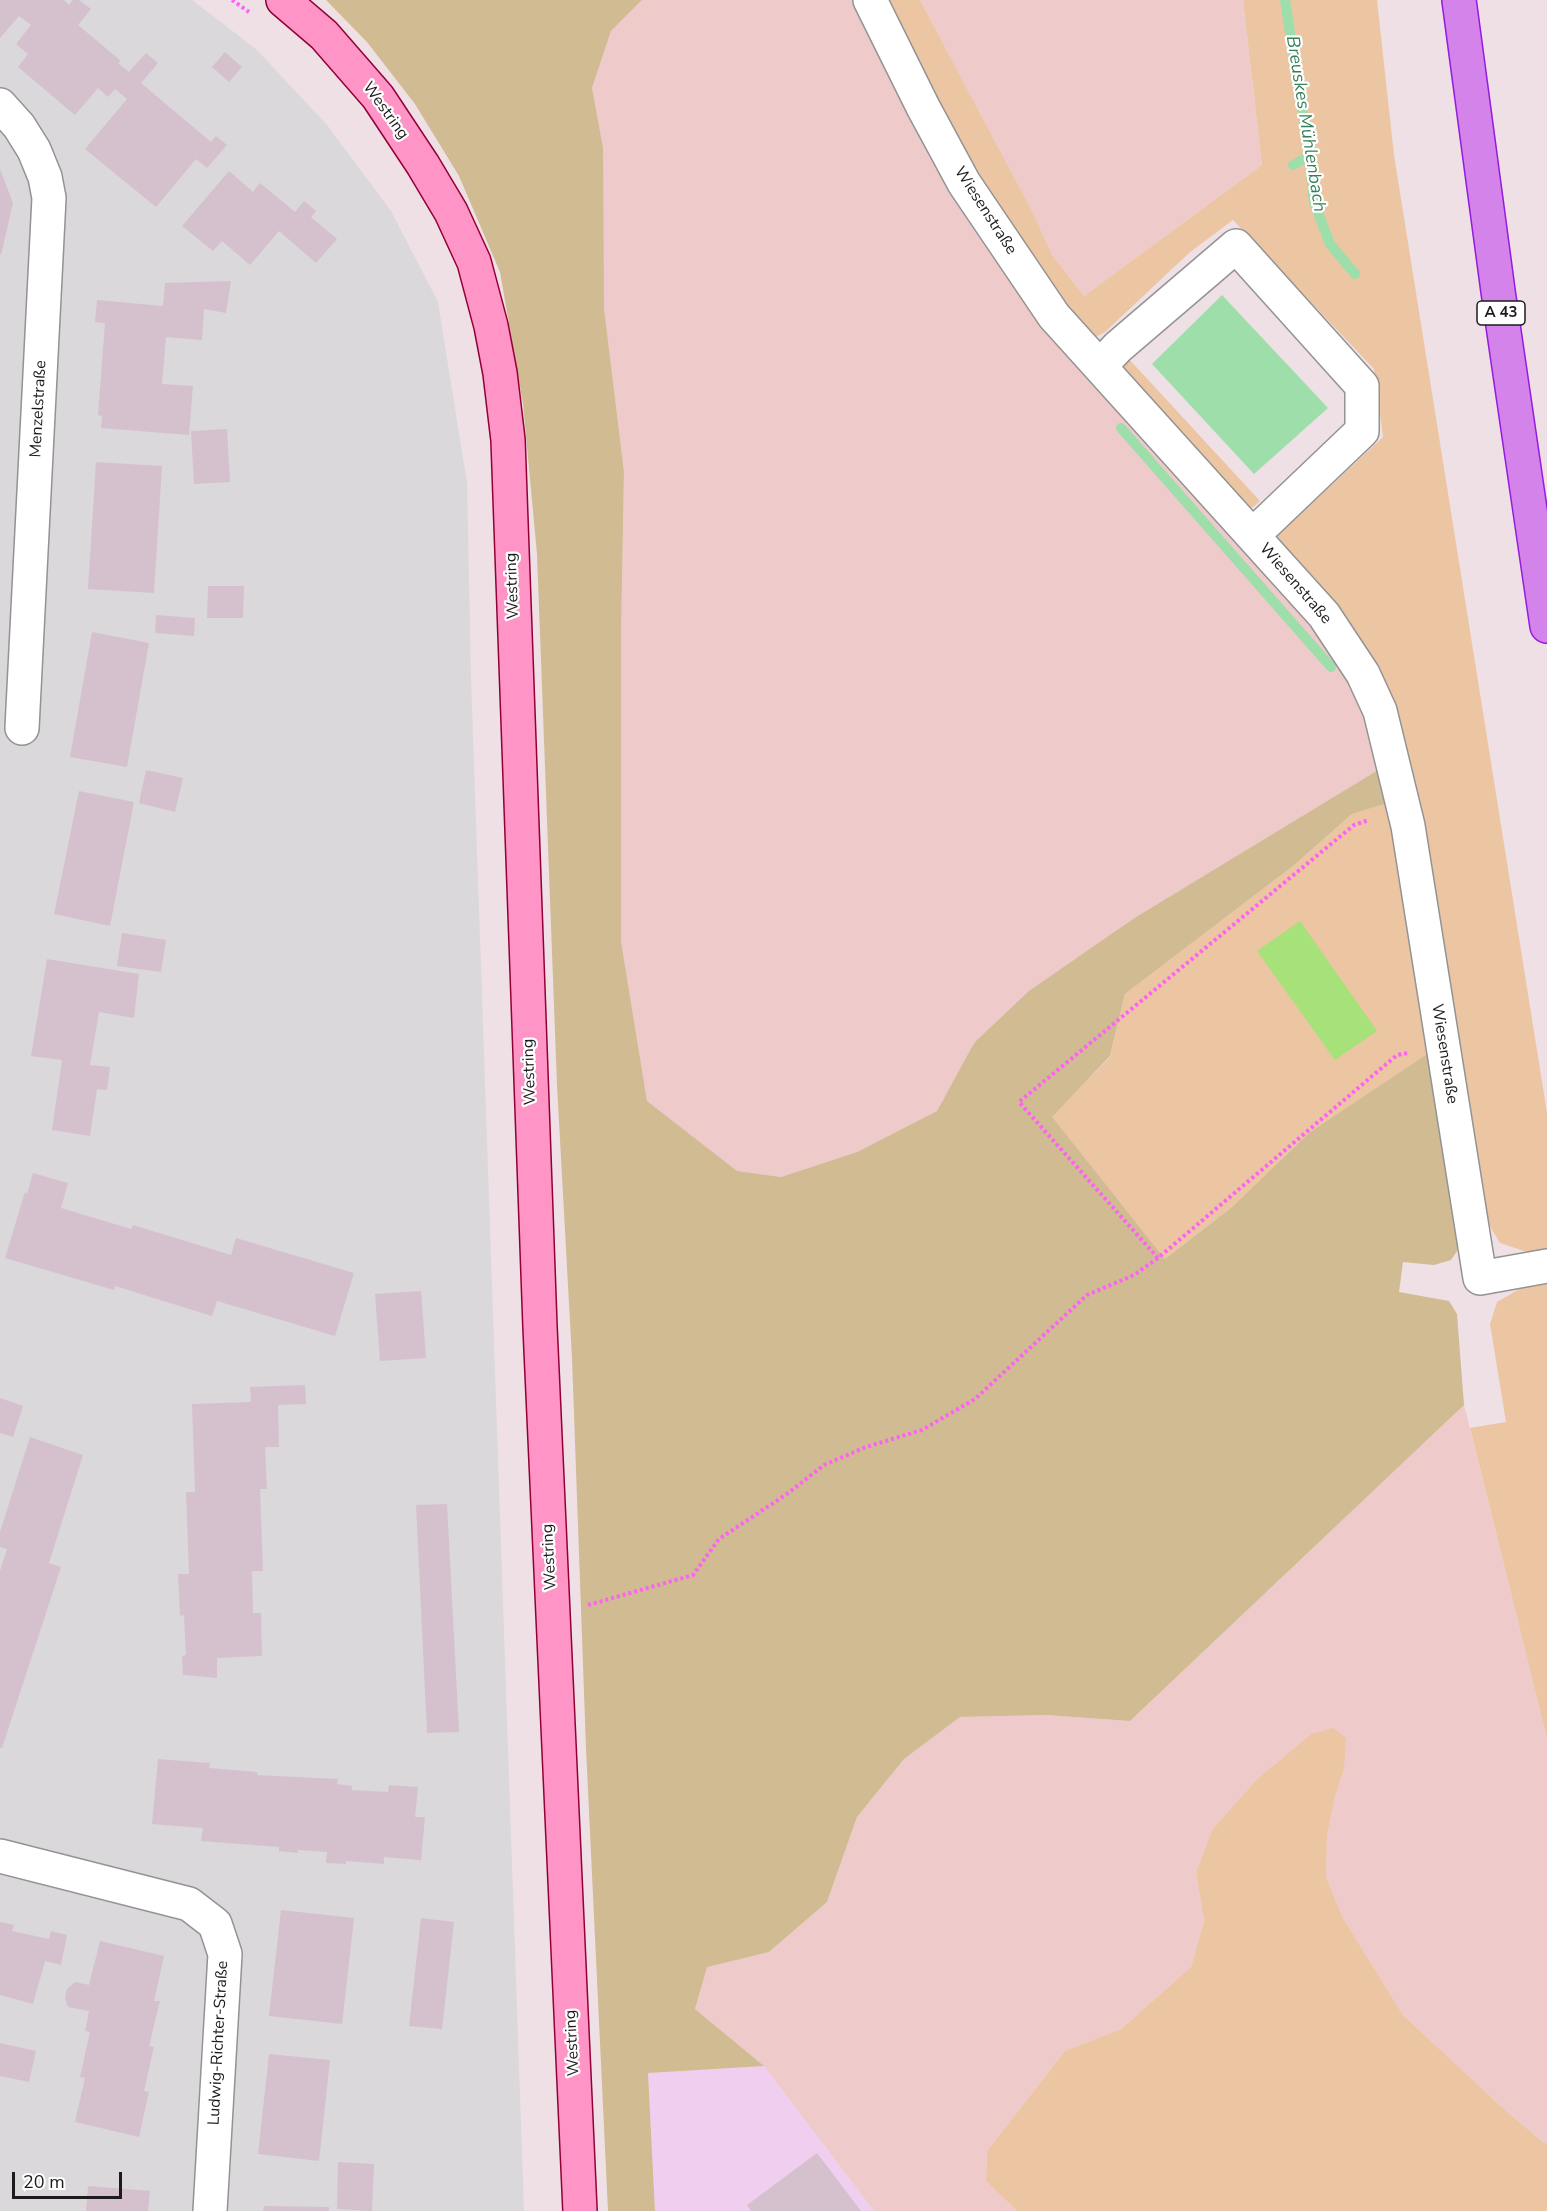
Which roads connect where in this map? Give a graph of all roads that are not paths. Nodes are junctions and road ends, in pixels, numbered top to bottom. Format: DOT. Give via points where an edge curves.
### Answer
graph roads {
  1 [pos="283,0"];
  2 [pos="870,0"];
  3 [pos="1459,0"];
  4 [pos="0,105"];
  5 [pos="1100,366"];
  6 [pos="1253,535"];
  7 [pos="1547,626"];
  8 [pos="22,728"];
  9 [pos="1547,1266"];
  10 [pos="0,1856"];
  11 [pos="210,2211"];
  12 [pos="580,2211"];
  1 -- 12 [label="main road, Westring" via="324,35 378,97 451,212 474,262 500,373 508,440 540,1338"];
  2 -- 5 [label="street, Wiesenstraße" via="964,183 1054,316"];
  3 -- 7 [label="highway, A 43"];
  4 -- 8 [label="street, Menzelstraße" via="34,150 49,198"];
  5 -- 6 [label="street, Wiesenstraße"];
  5 -- 6 [label="street" via="1236,246 1362,386 1362,431"];
  6 -- 9 [label="street, Wiesenstraße" via="1324,615 1363,674 1380,711 1404,809 1480,1278"];
  10 -- 11 [label="street, Ludwig-Richter-Straße" via="189,1904 215,1924 225,1954"];
}
